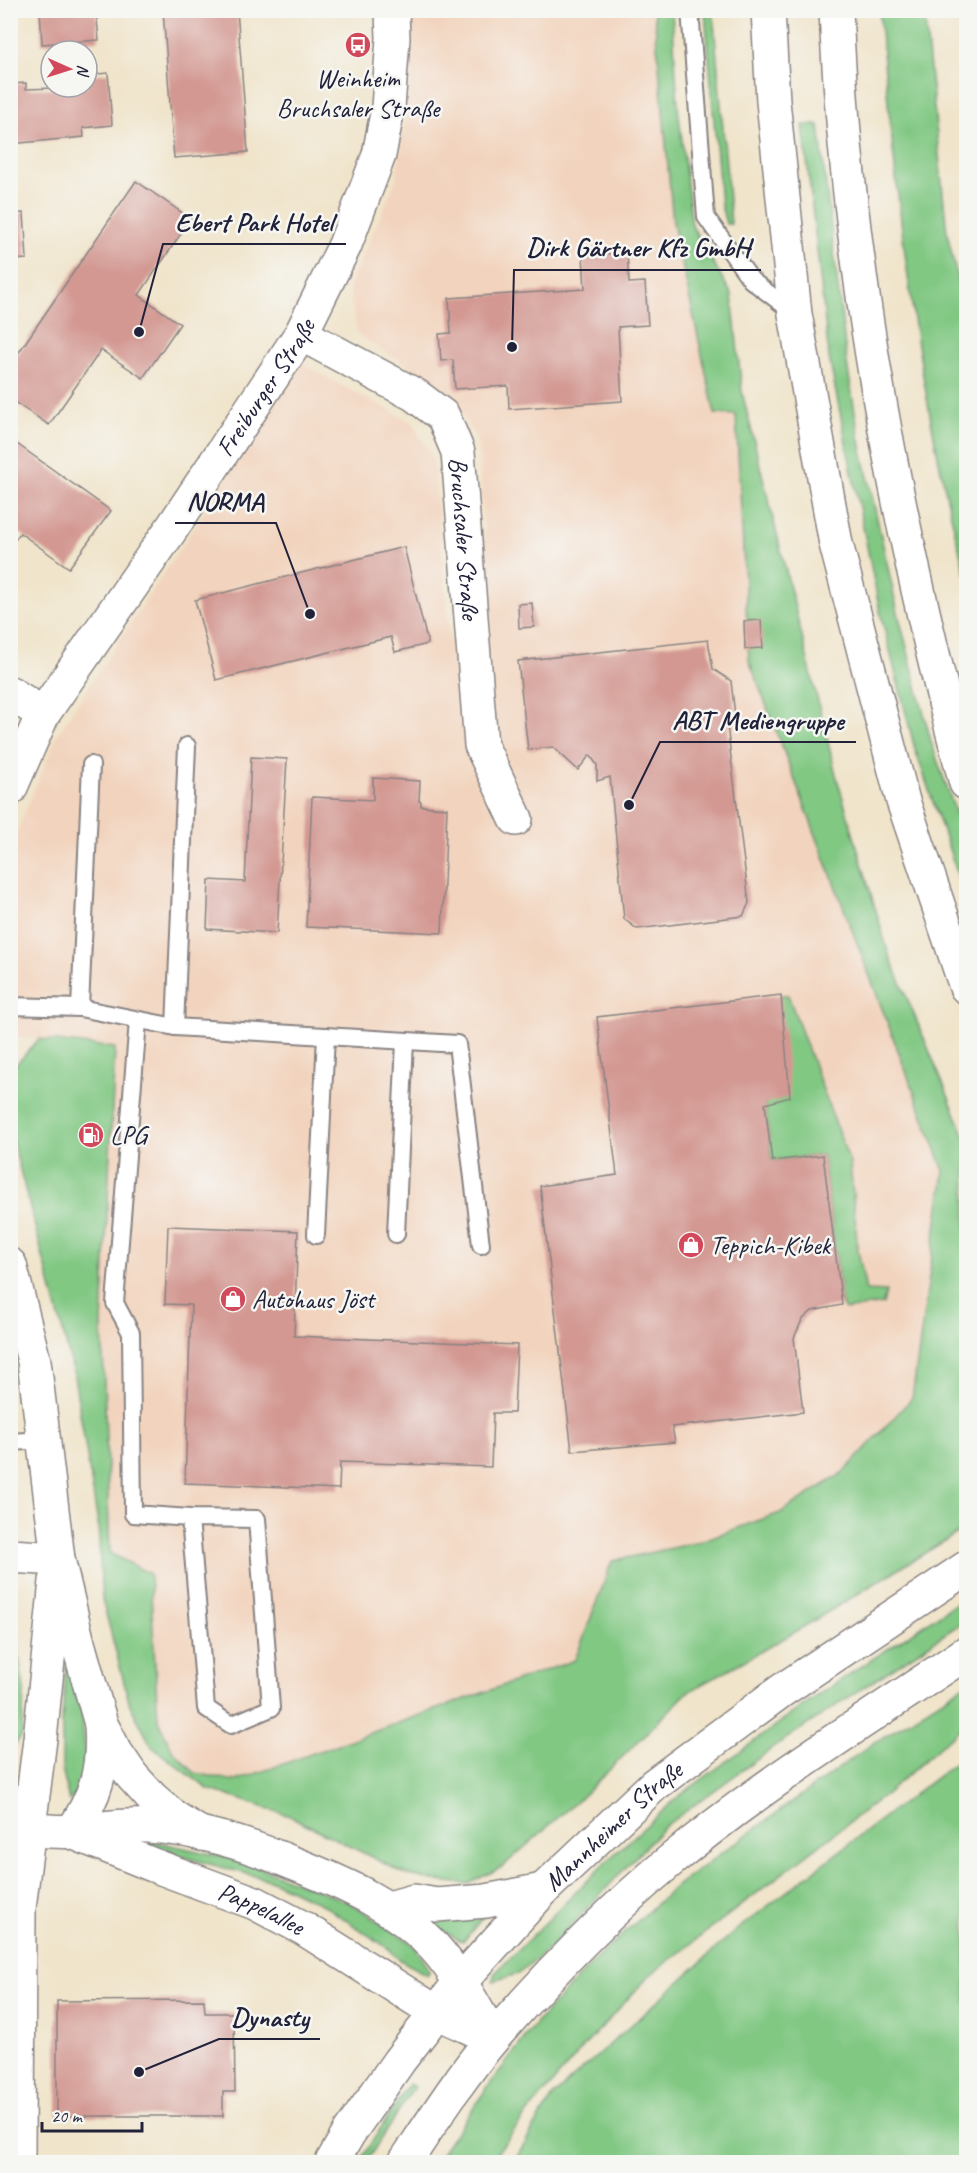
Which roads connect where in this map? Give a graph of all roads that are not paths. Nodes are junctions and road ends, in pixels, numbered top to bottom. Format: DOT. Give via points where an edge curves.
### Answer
graph roads {
  1 [pos="392,10"];
  2 [pos="690,10"];
  3 [pos="768,10"];
  4 [pos="836,10"];
  5 [pos="795,314"];
  6 [pos="301,334"];
  7 [pos="10,693"];
  8 [pos="43,714"];
  9 [pos="187,746"];
  10 [pos="91,765"];
  11 [pos="966,783"];
  12 [pos="10,789"];
  13 [pos="516,819"];
  14 [pos="966,987"];
  15 [pos="10,1006"];
  16 [pos="80,1008"];
  17 [pos="138,1021"];
  18 [pos="175,1027"];
  19 [pos="326,1036"];
  20 [pos="405,1041"];
  21 [pos="396,1234"];
  22 [pos="315,1236"];
  23 [pos="481,1245"];
  24 [pos="10,1265"];
  25 [pos="45,1440"];
  26 [pos="10,1442"];
  27 [pos="190,1518"];
  28 [pos="10,1556"];
  29 [pos="58,1559"];
  30 [pos="966,1568"];
  31 [pos="966,1653"];
  32 [pos="101,1724"];
  33 [pos="20,1829"];
  34 [pos="72,1832"];
  35 [pos="201,1834"];
  36 [pos="543,1890"];
  37 [pos="389,1908"];
  38 [pos="460,1982"];
  39 [pos="436,2012"];
  40 [pos="493,2038"];
  41 [pos="18,2163"];
  42 [pos="332,2163"];
  43 [pos="405,2163"];
  1 -- 6 [label="street, Freiburger Straße" via="388,108 380,155 345,245"];
  2 -- 5 [label="lane" via="706,217 751,280"];
  3 -- 5 [label="street" via="773,101"];
  4 -- 11 [label="street" via="842,122 863,306 882,423 933,661"];
  5 -- 14 [label="street" via="836,543 903,801"];
  6 -- 8 [label="street, Freiburger Straße"];
  6 -- 13 [label="street, Bruchsaler Straße" via="415,394 443,416 458,452 481,745"];
  7 -- 8 [label="street"];
  8 -- 12 [label="street, Freiburger Straße"];
  9 -- 18 [label="lane"];
  10 -- 16 [label="lane"];
  15 -- 16 [label="lane"];
  16 -- 17 [label="lane"];
  17 -- 18 [label="lane"];
  17 -- 27 [label="lane" via="115,1303 131,1333 133,1514"];
  18 -- 19 [label="lane"];
  19 -- 20 [label="lane"];
  19 -- 22 [label="lane"];
  20 -- 21 [label="lane"];
  20 -- 23 [label="lane" via="457,1044"];
  24 -- 25 [label="street" via="34,1361"];
  25 -- 26 [label="lane"];
  25 -- 29 [label="street"];
  27 -- 27 [label="lane" via="206,1708 231,1725 271,1708 257,1519"];
  28 -- 29 [label="street"];
  29 -- 32 [label="street"];
  29 -- 33 [label="street"];
  30 -- 36 [label="street, Mannheimer Straße" via="781,1691 654,1785"];
  31 -- 40 [label="street" via="781,1776 670,1861 597,1926"];
  32 -- 34 [label="street" via="103,1749 95,1790"];
  32 -- 35 [label="street" via="132,1776 152,1798"];
  33 -- 34 [label="street, Pappelallee"];
  33 -- 41 [label="street"];
  34 -- 35 [label="street, Pappelallee" via="105,1826 146,1826"];
  34 -- 39 [label="street, Pappelallee" via="255,1903 303,1928"];
  35 -- 37 [label="street, Pappelallee" via="259,1849 300,1865"];
  36 -- 37 [label="street" via="486,1901 437,1905 414,1901"];
  36 -- 38 [label="street, Mannheimer Straße"];
  37 -- 38 [label="street, Pappelallee" via="435,1949"];
  38 -- 39 [label="street, Mannheimer Straße"];
  38 -- 40 [label="street, Pappelallee"];
  39 -- 40 [label="street, Pappelallee"];
  39 -- 42 [label="street, Mannheimer Straße" via="392,2070"];
  40 -- 43 [label="street"];
}
